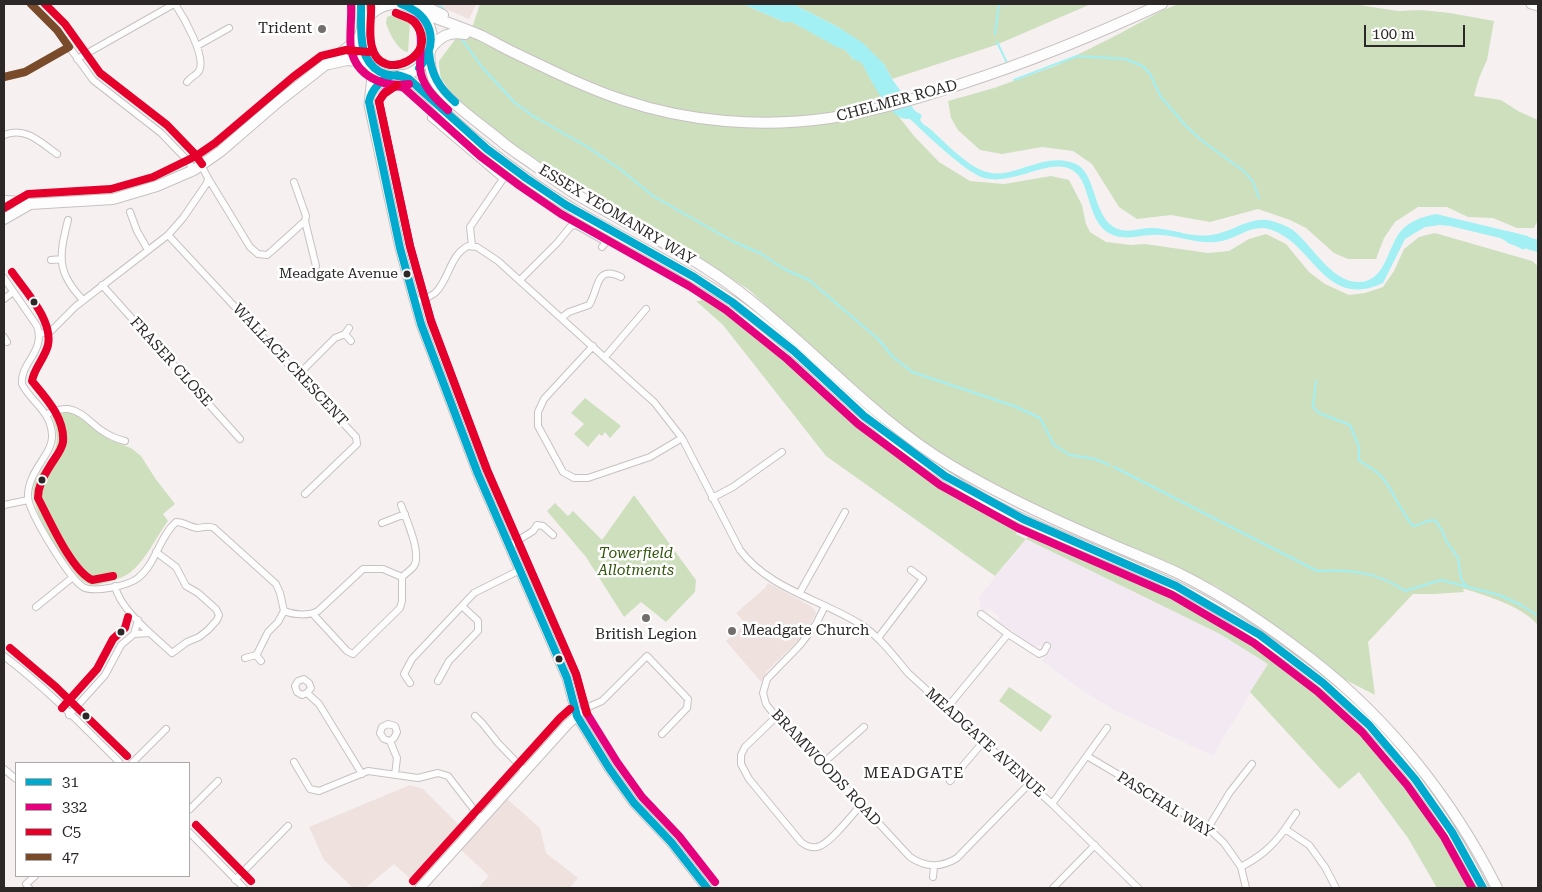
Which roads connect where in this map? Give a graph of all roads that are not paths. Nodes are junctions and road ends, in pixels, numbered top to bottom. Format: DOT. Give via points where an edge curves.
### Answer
graph roads {
  1 [pos="31,4"];
  2 [pos="175,4"];
  3 [pos="361,4"];
  4 [pos="1162,4"];
  5 [pos="1531,4"];
  6 [pos="403,5"];
  7 [pos="1538,6"];
  8 [pos="418,7"];
  9 [pos="229,28"];
  10 [pos="362,32"];
  11 [pos="483,37"];
  12 [pos="197,46"];
  13 [pos="69,47"];
  14 [pos="430,51"];
  15 [pos="77,59"];
  16 [pos="370,64"];
  17 [pos="326,65"];
  18 [pos="397,76"];
  19 [pos="4,77"];
  20 [pos="187,82"];
  21 [pos="371,93"];
  22 [pos="431,118"];
  23 [pos="4,135"];
  24 [pos="57,154"];
  25 [pos="198,167"];
  26 [pos="208,178"];
  27 [pos="294,182"];
  28 [pos="4,201"];
  29 [pos="30,204"];
  30 [pos="130,212"];
  31 [pos="4,219"];
  32 [pos="68,220"];
  33 [pos="305,221"];
  34 [pos="168,235"];
  35 [pos="472,246"];
  36 [pos="602,247"];
  37 [pos="148,250"];
  38 [pos="62,259"];
  39 [pos="51,260"];
  40 [pos="316,266"];
  41 [pos="621,277"];
  42 [pos="4,278"];
  43 [pos="520,280"];
  44 [pos="102,285"];
  45 [pos="13,292"];
  46 [pos="4,299"];
  47 [pos="83,300"];
  48 [pos="414,302"];
  49 [pos="646,309"];
  50 [pos="561,318"];
  51 [pos="40,334"];
  52 [pos="351,341"];
  53 [pos="592,346"];
  54 [pos="605,357"];
  55 [pos="299,374"];
  56 [pos="46,414"];
  57 [pos="682,438"];
  58 [pos="240,439"];
  59 [pos="126,441"];
  60 [pos="782,452"];
  61 [pos="304,494"];
  62 [pos="712,498"];
  63 [pos="28,500"];
  64 [pos="4,506"];
  65 [pos="401,506"];
  66 [pos="845,512"];
  67 [pos="405,514"];
  68 [pos="382,523"];
  69 [pos="553,535"];
  70 [pos="509,546"];
  71 [pos="156,552"];
  72 [pos="520,570"];
  73 [pos="911,570"];
  74 [pos="73,577"];
  75 [pos="402,577"];
  76 [pos="115,586"];
  77 [pos="799,594"];
  78 [pos="462,606"];
  79 [pos="825,606"];
  80 [pos="36,607"];
  81 [pos="284,611"];
  82 [pos="313,614"];
  83 [pos="981,614"];
  84 [pos="138,620"];
  85 [pos="150,632"];
  86 [pos="134,634"];
  87 [pos="1008,634"];
  88 [pos="878,638"];
  89 [pos="1047,646"];
  90 [pos="256,655"];
  91 [pos="4,656"];
  92 [pos="245,658"];
  93 [pos="261,661"];
  94 [pos="438,681"];
  95 [pos="410,683"];
  96 [pos="307,693"];
  97 [pos="946,709"];
  98 [pos="69,715"];
  99 [pos="475,716"];
  100 [pos="578,716"];
  101 [pos="776,717"];
  102 [pos="864,727"];
  103 [pos="166,729"];
  104 [pos="1106,732"];
  105 [pos="662,734"];
  106 [pos="390,741"];
  107 [pos="984,741"];
  108 [pos="1087,756"];
  109 [pos="119,762"];
  110 [pos="133,762"];
  111 [pos="294,762"];
  112 [pos="823,763"];
  113 [pos="1252,764"];
  114 [pos="4,769"];
  115 [pos="525,771"];
  116 [pos="362,774"];
  117 [pos="395,775"];
  118 [pos="15,778"];
  119 [pos="218,781"];
  120 [pos="950,781"];
  121 [pos="1030,783"];
  122 [pos="1052,804"];
  123 [pos="861,805"];
  124 [pos="190,809"];
  125 [pos="1296,813"];
  126 [pos="482,820"];
  127 [pos="288,826"];
  128 [pos="1208,828"];
  129 [pos="1285,829"];
  130 [pos="190,833"];
  131 [pos="1095,845"];
  132 [pos="934,866"];
  133 [pos="1241,867"];
  134 [pos="933,877"];
  135 [pos="235,880"];
  136 [pos="244,888"];
  137 [pos="420,888"];
  138 [pos="707,888"];
  139 [pos="1053,888"];
  140 [pos="1138,888"];
  141 [pos="1246,888"];
  142 [pos="1336,888"];
  143 [pos="1483,888"];
  144 [pos="1498,888"];
  1 -- 13 [label="street"];
  2 -- 12 [label="street"];
  2 -- 15 [label="street"];
  3 -- 10 [label="main road"];
  4 -- 11 [label="main road, CHELMER ROAD" via="1040,58 926,96 863,112 794,122 700,118 655,109 594,89"];
  5 -- 7 [label="main road"];
  6 -- 8 [label="main road"];
  6 -- 10 [label="main road" via="381,8 367,19"];
  8 -- 11 [label="main road, CHELMER ROAD"];
  8 -- 14 [label="main road" via="431,31"];
  9 -- 12 [label="street"];
  10 -- 16 [label="main road" via="361,46"];
  10 -- 17 [label="main road"];
  11 -- 14 [label="main road, CHELMER ROAD" via="454,32 445,35"];
  12 -- 20 [label="street" via="199,71"];
  13 -- 15 [label="street"];
  13 -- 19 [label="street" via="25,72"];
  14 -- 18 [label="main road" via="418,68"];
  14 -- 144 [label="main road, ESSEX YEOMANRY WAY" via="431,72 440,88 506,146 574,192 706,268 741,293 918,446 1004,495 1214,592 1268,626 1314,661 1356,698 1429,778 1462,825"];
  15 -- 25 [label="street" via="101,88 161,133"];
  16 -- 17 [label="main road" via="347,60"];
  16 -- 18 [label="main road" via="380,72"];
  16 -- 21 [label="main road"];
  17 -- 25 [label="main road"];
  18 -- 21 [label="main road" via="378,85"];
  18 -- 143 [label="main road, ESSEX YEOMANRY WAY" via="415,84 455,122 566,205 732,302 794,351 864,416 945,476 1023,519 1176,586 1268,641 1369,724 1415,779 1452,832"];
  21 -- 48 [label="main road" via="369,105"];
  22 -- 35 [label="street" via="503,179 470,227"];
  23 -- 24 [label="street" via="25,133"];
  25 -- 26 [label="street"];
  25 -- 29 [label="main road" via="157,186 113,199"];
  26 -- 33 [label="street" via="250,247 258,254 267,255"];
  26 -- 34 [label="street" via="183,218"];
  27 -- 33 [label="street"];
  28 -- 29 [label="main road"];
  29 -- 31 [label="main road"];
  30 -- 37 [label="street"];
  32 -- 38 [label="street"];
  33 -- 40 [label="street"];
  34 -- 37 [label="street"];
  34 -- 55 [label="street, WALLACE CRESCENT"];
  35 -- 43 [label="street, MEADGATE AVENUE" via="483,250"];
  35 -- 48 [label="street" via="463,249 434,294"];
  36 -- 43 [label="street" via="606,242 576,225 571,226"];
  37 -- 44 [label="street"];
  38 -- 39 [label="street"];
  38 -- 47 [label="street" via="63,272 70,286"];
  41 -- 50 [label="street" via="608,273 602,276 588,305"];
  42 -- 45 [label="street"];
  43 -- 50 [label="street, MEADGATE AVENUE"];
  44 -- 47 [label="street"];
  44 -- 58 [label="street, FRASER CLOSE"];
  45 -- 46 [label="street"];
  45 -- 51 [label="street"];
  47 -- 51 [label="street" via="51,331"];
  48 -- 70 [label="main road" via="452,407"];
  49 -- 54 [label="street"];
  50 -- 53 [label="street, MEADGATE AVENUE"];
  51 -- 56 [label="street" via="38,348 22,379 25,389"];
  52 -- 55 [label="street" via="347,331 335,338"];
  53 -- 54 [label="street, MEADGATE AVENUE"];
  53 -- 57 [label="street" via="544,399 538,412 538,426 563,472 574,478 588,478 650,457"];
  54 -- 57 [label="street, MEADGATE AVENUE" via="654,402"];
  55 -- 61 [label="street, WALLACE CRESCENT" via="356,437 357,444"];
  56 -- 59 [label="street" via="67,408 76,411 103,432"];
  56 -- 63 [label="street" via="53,441 32,476"];
  57 -- 62 [label="street, MEADGATE AVENUE"];
  60 -- 62 [label="street"];
  62 -- 77 [label="street, MEADGATE AVENUE" via="744,555 766,576"];
  63 -- 64 [label="street"];
  63 -- 74 [label="street" via="54,550"];
  65 -- 67 [label="street"];
  66 -- 77 [label="street"];
  67 -- 68 [label="street"];
  67 -- 75 [label="street" via="416,558 414,567"];
  69 -- 70 [label="street" via="544,526 537,525"];
  70 -- 72 [label="main road"];
  71 -- 76 [label="street" via="137,579"];
  71 -- 81 [label="street" via="176,522 184,522 191,527 214,528 276,584"];
  71 -- 85 [label="street" via="176,566 186,586 216,609 218,615 208,630 172,653"];
  72 -- 78 [label="street" via="474,593"];
  72 -- 100 [label="main road" via="567,678"];
  73 -- 88 [label="street" via="923,579"];
  74 -- 76 [label="street" via="91,590"];
  74 -- 80 [label="street"];
  75 -- 82 [label="street" via="384,569 363,569"];
  75 -- 82 [label="street" via="400,608 353,654"];
  76 -- 84 [label="street" via="123,605"];
  77 -- 79 [label="street, MEADGATE AVENUE"];
  78 -- 94 [label="street" via="478,621 478,631 449,660"];
  78 -- 95 [label="street" via="412,659 404,674"];
  79 -- 88 [label="street, MEADGATE AVENUE" via="860,624"];
  79 -- 101 [label="street, BRAMWOODS ROAD" via="800,646 769,675 765,684 766,704"];
  81 -- 82 [label="street"];
  81 -- 90 [label="street"];
  83 -- 87 [label="street"];
  84 -- 85 [label="street"];
  84 -- 86 [label="street"];
  85 -- 86 [label="street"];
  86 -- 98 [label="street" via="121,645 99,682"];
  87 -- 89 [label="street" via="1039,654"];
  87 -- 97 [label="street"];
  88 -- 97 [label="street, MEADGATE AVENUE"];
  90 -- 92 [label="street"];
  90 -- 93 [label="street"];
  91 -- 98 [label="street"];
  96 -- 116 [label="street" via="319,704"];
  97 -- 107 [label="street, MEADGATE AVENUE"];
  98 -- 109 [label="street"];
  99 -- 115 [label="street"];
  100 -- 105 [label="street" via="586,708 602,701 647,656 688,699 687,708"];
  100 -- 115 [label="main road"];
  100 -- 138 [label="main road" via="634,803 671,842"];
  101 -- 112 [label="street, BRAMWOODS ROAD"];
  101 -- 123 [label="street" via="745,747 741,764 749,779 801,842 815,847 825,844"];
  102 -- 112 [label="street"];
  103 -- 110 [label="street"];
  104 -- 108 [label="street"];
  106 -- 117 [label="street" via="396,758"];
  107 -- 120 [label="street"];
  107 -- 121 [label="street, MEADGATE AVENUE"];
  108 -- 122 [label="street"];
  108 -- 128 [label="street, PASCHAL WAY"];
  111 -- 116 [label="street" via="310,789 319,791"];
  112 -- 123 [label="street, BRAMWOODS ROAD"];
  113 -- 128 [label="street"];
  114 -- 118 [label="street"];
  115 -- 126 [label="main road"];
  116 -- 117 [label="street" via="368,771"];
  117 -- 126 [label="street" via="418,778 438,773 448,776"];
  119 -- 124 [label="street"];
  121 -- 122 [label="street, MEADGATE AVENUE"];
  121 -- 132 [label="street" via="957,858"];
  122 -- 131 [label="street, MEADGATE AVENUE"];
  123 -- 132 [label="street, BRAMWOODS ROAD" via="910,858"];
  125 -- 129 [label="street"];
  126 -- 137 [label="main road"];
  127 -- 135 [label="street"];
  128 -- 133 [label="street, PASCHAL WAY" via="1224,843"];
  129 -- 133 [label="street" via="1273,846"];
  129 -- 142 [label="street" via="1309,845"];
  130 -- 135 [label="street"];
  131 -- 139 [label="street"];
  131 -- 140 [label="street, MEADGATE AVENUE"];
  132 -- 134 [label="street"];
  133 -- 141 [label="street, PASCHAL WAY"];
  135 -- 136 [label="street"];
}
